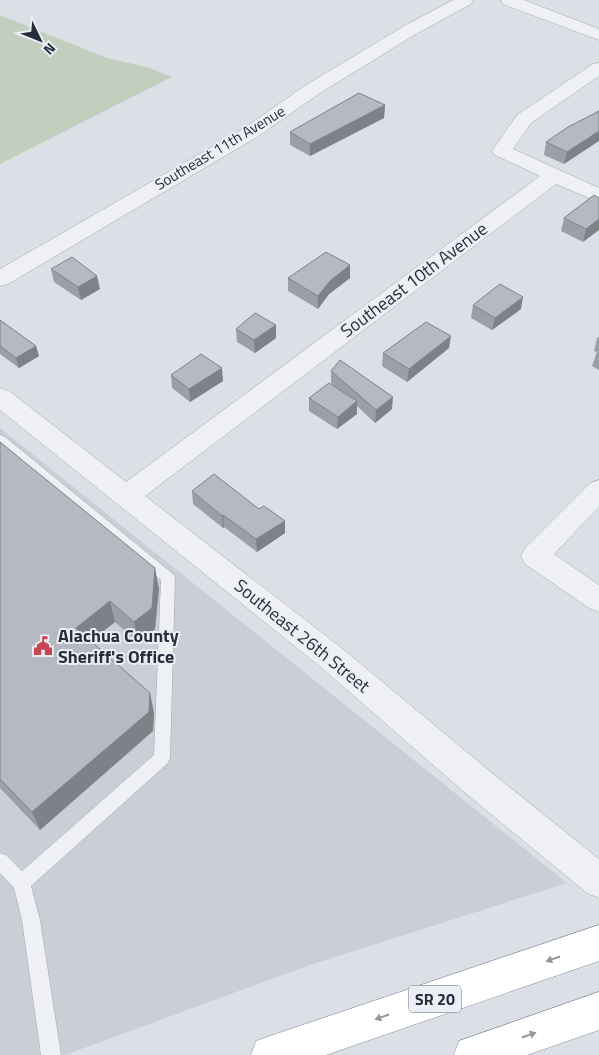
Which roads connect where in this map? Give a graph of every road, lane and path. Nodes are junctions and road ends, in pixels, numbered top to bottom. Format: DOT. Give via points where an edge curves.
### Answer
graph roads {
  1 [pos="465,0"];
  2 [pos="510,0"];
  3 [pos="599,35"];
  4 [pos="599,68"];
  5 [pos="553,176"];
  6 [pos="599,196"];
  7 [pos="0,279"];
  8 [pos="0,397"];
  9 [pos="0,440"];
  10 [pos="599,490"];
  11 [pos="125,497"];
  12 [pos="599,600"];
  13 [pos="0,862"];
  14 [pos="599,881"];
  15 [pos="21,883"];
  16 [pos="599,943"];
  17 [pos="599,1011"];
  18 [pos="51,1055"];
  19 [pos="270,1055"];
  20 [pos="472,1055"];
  1 -- 7 [label="street, Southeast 11th Avenue" via="313,89 250,133"];
  2 -- 3 [label="street"];
  4 -- 5 [label="street" via="524,119 502,152"];
  5 -- 6 [label="street"];
  5 -- 11 [label="street, Southeast 10th Avenue"];
  8 -- 11 [label="street, Southeast 26th Street"];
  9 -- 15 [label="lane" via="168,578 162,758"];
  10 -- 12 [label="street" via="535,556"];
  11 -- 14 [label="street, Southeast 26th Street" via="333,659 474,780"];
  13 -- 15 [label="lane"];
  15 -- 18 [label="lane" via="31,920"];
  16 -- 19 [label="highway, SR 20, one-way"];
  20 -- 17 [label="highway, one-way"];
}
